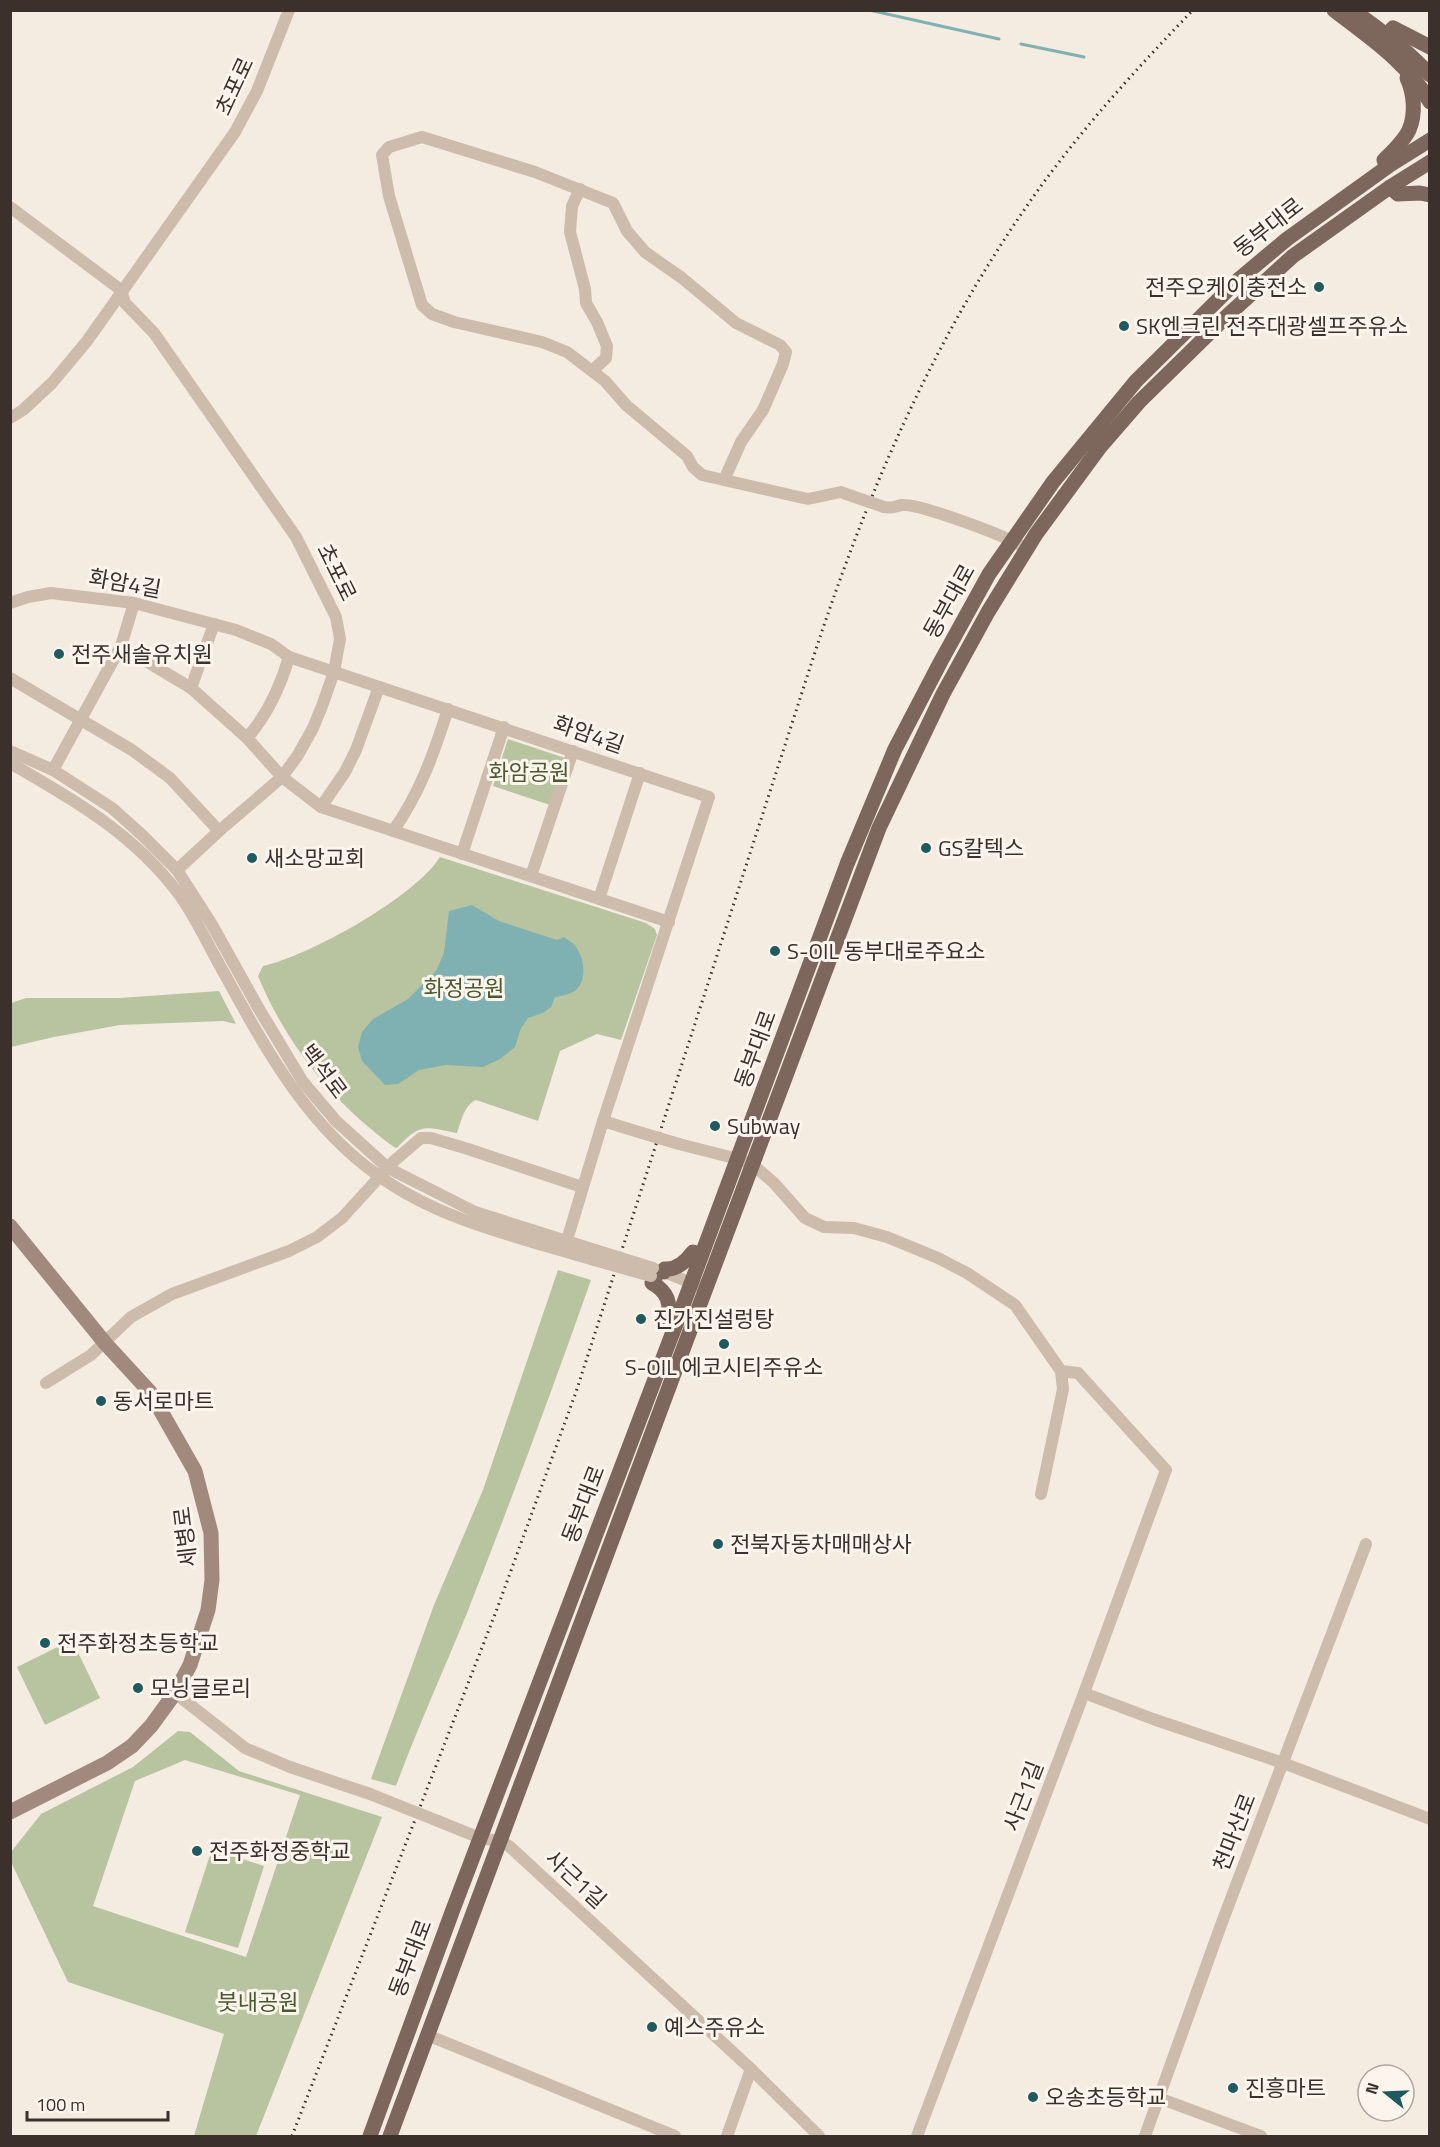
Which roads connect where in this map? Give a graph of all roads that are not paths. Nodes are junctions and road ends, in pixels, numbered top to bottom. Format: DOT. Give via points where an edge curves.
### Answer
graph roads {
  1 [pos="289,10"];
  2 [pos="1334,10"];
  3 [pos="1352,10"];
  4 [pos="1387,34"];
  5 [pos="1430,47"];
  6 [pos="1401,64"];
  7 [pos="1430,75"];
  8 [pos="1430,102"];
  9 [pos="1430,140"];
  10 [pos="1430,162"];
  11 [pos="1386,169"];
  12 [pos="1390,187"];
  13 [pos="580,189"];
  14 [pos="1430,195"];
  15 [pos="10,207"];
  16 [pos="121,290"];
  17 [pos="593,370"];
  18 [pos="10,418"];
  19 [pos="724,480"];
  20 [pos="1012,541"];
  21 [pos="1026,549"];
  22 [pos="10,603"];
  23 [pos="134,603"];
  24 [pos="214,624"];
  25 [pos="121,646"];
  26 [pos="289,657"];
  27 [pos="334,672"];
  28 [pos="10,678"];
  29 [pos="380,687"];
  30 [pos="191,688"];
  31 [pos="448,709"];
  32 [pos="82,718"];
  33 [pos="504,727"];
  34 [pos="247,738"];
  35 [pos="10,751"];
  36 [pos="573,751"];
  37 [pos="10,763"];
  38 [pos="53,770"];
  39 [pos="640,773"];
  40 [pos="282,777"];
  41 [pos="321,807"];
  42 [pos="219,831"];
  43 [pos="393,831"];
  44 [pos="462,854"];
  45 [pos="177,870"];
  46 [pos="531,876"];
  47 [pos="599,899"];
  48 [pos="669,922"];
  49 [pos="603,1120"];
  50 [pos="738,1159"];
  51 [pos="753,1165"];
  52 [pos="384,1172"];
  53 [pos="582,1187"];
  54 [pos="10,1226"];
  55 [pos="567,1240"];
  56 [pos="595,1255"];
  57 [pos="701,1255"];
  58 [pos="656,1273"];
  59 [pos="697,1289"];
  60 [pos="676,1324"];
  61 [pos="105,1342"];
  62 [pos="1061,1371"];
  63 [pos="46,1383"];
  64 [pos="1041,1494"];
  65 [pos="1366,1544"];
  66 [pos="175,1693"];
  67 [pos="1084,1693"];
  68 [pos="1283,1763"];
  69 [pos="10,1812"];
  70 [pos="1430,1819"];
  71 [pos="480,1838"];
  72 [pos="499,1841"];
  73 [pos="427,2035"];
  74 [pos="751,2069"];
  75 [pos="1159,2098"];
  76 [pos="370,2136"];
  77 [pos="390,2136"];
  78 [pos="675,2136"];
  79 [pos="727,2136"];
  80 [pos="819,2136"];
  81 [pos="917,2136"];
  82 [pos="1145,2136"];
  83 [pos="1261,2136"];
  1 -- 16 [label="street, 초포로" via="257,91 235,132"];
  2 -- 6 [label="main road"];
  3 -- 4 [label="main road"];
  4 -- 5 [label="main road" via="1393,28"];
  4 -- 7 [label="main road"];
  6 -- 8 [label="main road"];
  6 -- 11 [label="main road" via="1413,90 1412,115 1409,130 1384,160"];
  9 -- 11 [label="main road, 동부대로"];
  10 -- 12 [label="main road, 동부대로"];
  11 -- 20 [label="main road, 동부대로" via="1287,239 1187,328 1129,390 1053,482"];
  12 -- 14 [label="main road" via="1398,194"];
  12 -- 21 [label="main road, 동부대로" via="1293,256 1139,402 1100,447"];
  13 -- 17 [label="street" via="572,206 570,232 586,303 607,346 606,358"];
  13 -- 17 [label="street" via="422,137 390,147 382,155 389,196 422,305 432,314 454,322 543,342 567,352"];
  13 -- 19 [label="street" via="614,203 627,231 645,252 736,323 780,345 786,352 763,410 741,442"];
  15 -- 16 [label="street"];
  16 -- 18 [label="street, 초포로" via="87,341 52,383"];
  16 -- 27 [label="street, 초포로" via="124,303 154,333 296,537 336,617 340,639"];
  17 -- 19 [label="street" via="626,405 687,456 702,475"];
  19 -- 20 [label="street, bridge" via="808,500 841,492 893,509 902,505 923,508"];
  20 -- 21 [label="street"];
  20 -- 50 [label="main road, 동부대로" via="988,574 895,749 847,864"];
  21 -- 51 [label="main road, 동부대로" via="943,694 879,828"];
  22 -- 23 [label="street, 화암4길" via="51,593"];
  23 -- 24 [label="street, 화암4길"];
  23 -- 25 [label="street"];
  24 -- 26 [label="street, 화암4길" via="254,636"];
  24 -- 30 [label="street"];
  25 -- 30 [label="street"];
  25 -- 32 [label="street"];
  26 -- 27 [label="street, 화암4길"];
  26 -- 34 [label="street" via="270,706"];
  27 -- 29 [label="street, 화암4길"];
  27 -- 40 [label="street, 초포로" via="313,728"];
  28 -- 32 [label="street"];
  29 -- 31 [label="street, 화암4길"];
  29 -- 41 [label="street" via="356,750"];
  30 -- 34 [label="street"];
  31 -- 33 [label="street, 화암4길"];
  31 -- 43 [label="street" via="422,784"];
  32 -- 38 [label="street"];
  32 -- 42 [label="street" via="170,778"];
  33 -- 36 [label="street, 화암4길"];
  33 -- 44 [label="street"];
  34 -- 40 [label="street"];
  35 -- 38 [label="street, 백석로"];
  36 -- 39 [label="street, 화암4길"];
  36 -- 46 [label="street"];
  37 -- 52 [label="street, 백석로" via="93,812 148,856 180,894 256,1031 307,1108 341,1145"];
  38 -- 45 [label="street, 백석로" via="112,808"];
  39 -- 47 [label="street"];
  39 -- 48 [label="street, 화암4길" via="709,796"];
  40 -- 41 [label="street"];
  40 -- 42 [label="street, 초포로"];
  41 -- 43 [label="street"];
  42 -- 45 [label="street, 초포로"];
  43 -- 44 [label="street"];
  44 -- 46 [label="street"];
  45 -- 52 [label="street, 백석로" via="303,1082"];
  46 -- 47 [label="street"];
  47 -- 48 [label="street"];
  48 -- 49 [label="street, 화암4길"];
  49 -- 50 [label="street, bridge"];
  49 -- 53 [label="street, 화암4길"];
  50 -- 51 [label="street"];
  50 -- 57 [label="main road, 동부대로"];
  51 -- 59 [label="main road, 동부대로"];
  51 -- 62 [label="street" via="805,1218 824,1227 854,1228 913,1247 1004,1297 1015,1305"];
  52 -- 53 [label="street" via="421,1138 431,1138"];
  52 -- 55 [label="street, 백석로" via="475,1212"];
  52 -- 56 [label="street, 백석로" via="422,1201 477,1226"];
  52 -- 61 [label="street" via="342,1218 317,1237 171,1294 131,1317"];
  53 -- 55 [label="street, 화암4길"];
  54 -- 61 [label="street, 세병로"];
  55 -- 56 [label="street, 백석로"];
  56 -- 58 [label="street, 백석로, bridge"];
  57 -- 58 [label="main road" via="693,1252 687,1260"];
  57 -- 59 [label="main road, 동부대로"];
  58 -- 59 [label="street, 백석로"];
  58 -- 60 [label="main road" via="652,1283 667,1296 668,1320"];
  59 -- 60 [label="main road, 동부대로"];
  59 -- 72 [label="main road, 동부대로"];
  60 -- 71 [label="main road, 동부대로"];
  61 -- 63 [label="street" via="91,1356"];
  61 -- 66 [label="street, 세병로" via="150,1392 195,1471 211,1533 208,1610 190,1665"];
  62 -- 64 [label="street" via="1063,1389"];
  62 -- 67 [label="street, 사근1길" via="1078,1373 1166,1470"];
  65 -- 68 [label="street, 천마산로"];
  66 -- 69 [label="street, 세병로" via="138,1740 107,1764"];
  66 -- 71 [label="street, 사근1길, bridge" via="245,1748"];
  67 -- 68 [label="street"];
  67 -- 81 [label="street, 사근1길"];
  68 -- 70 [label="street"];
  68 -- 75 [label="street, 천마산로"];
  71 -- 72 [label="street, 사근1길"];
  71 -- 76 [label="main road, 동부대로"];
  72 -- 73 [label="main road, 동부대로"];
  72 -- 74 [label="street, 사근1길" via="509,1846"];
  73 -- 77 [label="main road, 동부대로"];
  73 -- 78 [label="street"];
  74 -- 79 [label="street"];
  74 -- 80 [label="street, 사근1길"];
  75 -- 82 [label="street, 천마산로"];
  75 -- 83 [label="street"];
}
